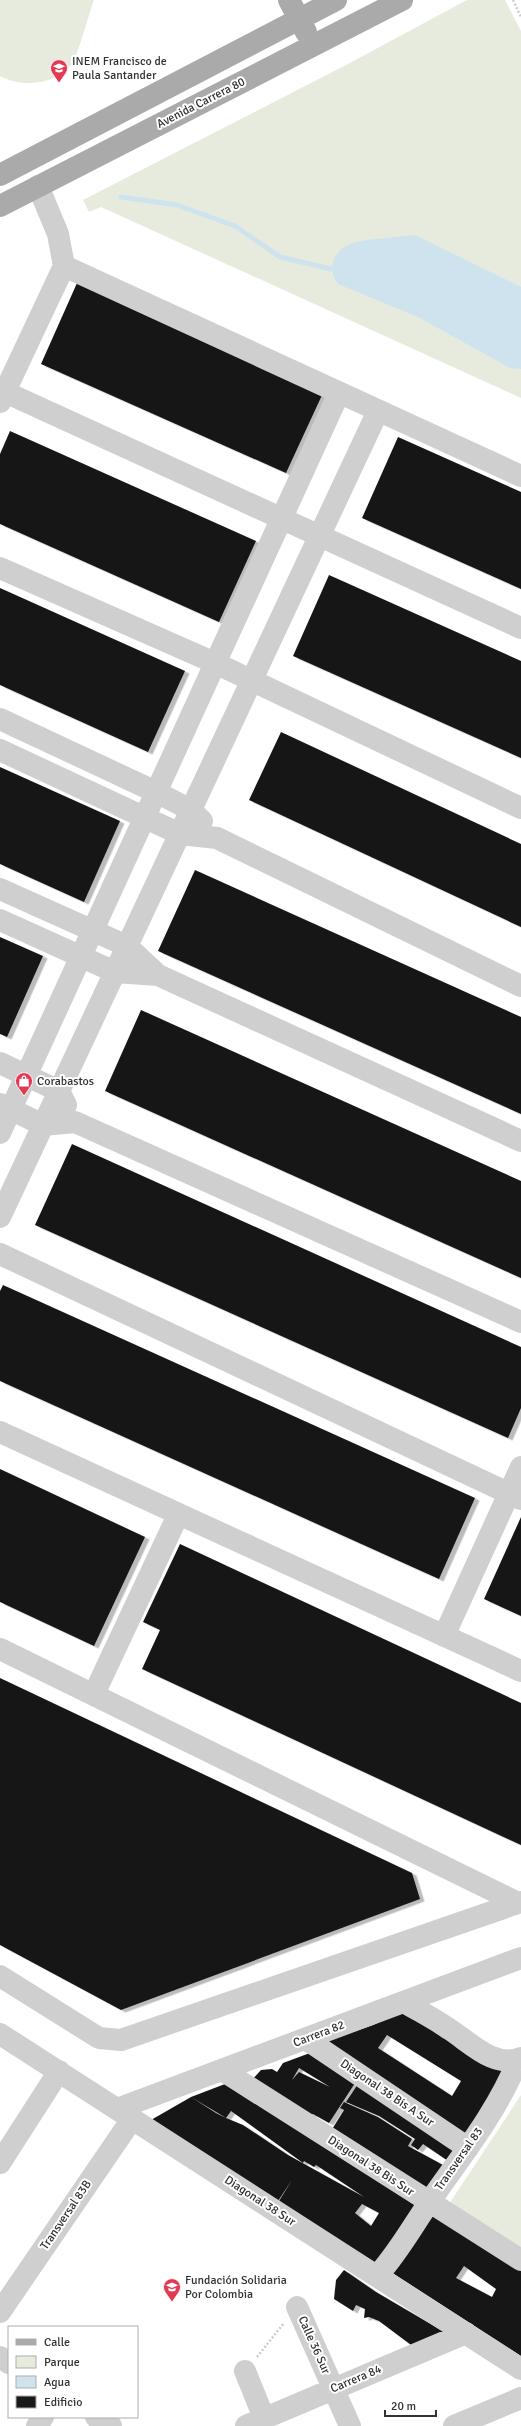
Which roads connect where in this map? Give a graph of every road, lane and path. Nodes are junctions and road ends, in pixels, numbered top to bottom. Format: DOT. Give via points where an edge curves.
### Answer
graph roads {
  1 [pos="289,0"];
  2 [pos="402,0"];
  3 [pos="513,0"];
  4 [pos="326,2"];
  5 [pos="521,17"];
  6 [pos="299,19"];
  7 [pos="336,33"];
  8 [pos="313,46"];
  9 [pos="26,162"];
  10 [pos="0,175"];
  11 [pos="38,186"];
  12 [pos="0,206"];
  13 [pos="64,266"];
  14 [pos="339,393"];
  15 [pos="2,397"];
  16 [pos="378,412"];
  17 [pos="521,476"];
  18 [pos="281,519"];
  19 [pos="320,536"];
  20 [pos="0,568"];
  21 [pos="521,628"];
  22 [pos="215,663"];
  23 [pos="252,681"];
  24 [pos="0,719"];
  25 [pos="0,750"];
  26 [pos="156,792"];
  27 [pos="521,808"];
  28 [pos="191,810"];
  29 [pos="145,817"];
  30 [pos="180,834"];
  31 [pos="217,838"];
  32 [pos="0,888"];
  33 [pos="0,920"];
  34 [pos="93,930"];
  35 [pos="127,946"];
  36 [pos="81,956"];
  37 [pos="115,972"];
  38 [pos="158,975"];
  39 [pos="521,986"];
  40 [pos="0,1063"];
  41 [pos="26,1075"];
  42 [pos="59,1091"];
  43 [pos="6,1106"];
  44 [pos="75,1122"];
  45 [pos="43,1125"];
  46 [pos="0,1133"];
  47 [pos="521,1141"];
  48 [pos="0,1217"];
  49 [pos="0,1254"];
  50 [pos="521,1322"];
  51 [pos="0,1432"];
  52 [pos="521,1467"];
  53 [pos="515,1496"];
  54 [pos="178,1515"];
  55 [pos="444,1636"];
  56 [pos="0,1649"];
  57 [pos="521,1671"];
  58 [pos="94,1694"];
  59 [pos="519,1903"];
  60 [pos="521,1958"];
  61 [pos="0,1976"];
  62 [pos="404,2002"];
  63 [pos="0,2034"];
  64 [pos="306,2039"];
  65 [pos="520,2062"];
  66 [pos="222,2070"];
  67 [pos="58,2072"];
  68 [pos="125,2114"];
  69 [pos="468,2148"];
  70 [pos="0,2163"];
  71 [pos="429,2203"];
  72 [pos="521,2260"];
  73 [pos="382,2279"];
  74 [pos="297,2307"];
  75 [pos="0,2312"];
  76 [pos="466,2333"];
  77 [pos="521,2369"];
  78 [pos="245,2371"];
  79 [pos="334,2389"];
  80 [pos="521,2398"];
  81 [pos="98,2418"];
  82 [pos="255,2422"];
  83 [pos="111,2426"];
  84 [pos="350,2426"];
  85 [pos="454,2426"];
  1 -- 6 [label="main road"];
  2 -- 7 [label="main road, Avenida Carrera 80"];
  3 -- 5 [label="path"];
  4 -- 6 [label="main road"];
  4 -- 7 [label="main road"];
  6 -- 8 [label="main road"];
  6 -- 9 [label="main road"];
  7 -- 8 [label="main road, Avenida Carrera 80"];
  8 -- 11 [label="main road, Avenida Carrera 80"];
  9 -- 10 [label="main road"];
  9 -- 11 [label="main road"];
  11 -- 12 [label="main road, Avenida Carrera 80"];
  11 -- 13 [label="street" via="58,234"];
  13 -- 14 [label="street"];
  13 -- 15 [label="street"];
  14 -- 16 [label="street"];
  14 -- 18 [label="street"];
  15 -- 18 [label="street"];
  16 -- 17 [label="street"];
  16 -- 19 [label="street"];
  18 -- 19 [label="street"];
  18 -- 22 [label="street"];
  19 -- 21 [label="street"];
  19 -- 23 [label="street"];
  20 -- 22 [label="street"];
  22 -- 23 [label="street"];
  22 -- 26 [label="street"];
  23 -- 27 [label="street"];
  23 -- 28 [label="street"];
  24 -- 26 [label="street"];
  25 -- 29 [label="street"];
  26 -- 28 [label="street"];
  26 -- 29 [label="street"];
  28 -- 30 [label="street"];
  28 -- 31 [label="street"];
  29 -- 30 [label="street"];
  29 -- 34 [label="street"];
  30 -- 31 [label="street"];
  30 -- 35 [label="street"];
  31 -- 39 [label="street"];
  32 -- 34 [label="street"];
  33 -- 36 [label="street"];
  34 -- 35 [label="street"];
  34 -- 36 [label="street"];
  35 -- 37 [label="street"];
  35 -- 38 [label="street"];
  36 -- 37 [label="street"];
  36 -- 41 [label="street"];
  37 -- 38 [label="street"];
  37 -- 42 [label="street"];
  38 -- 47 [label="street"];
  40 -- 41 [label="street"];
  41 -- 42 [label="street"];
  41 -- 43 [label="street"];
  42 -- 44 [label="street"];
  42 -- 45 [label="street"];
  43 -- 45 [label="street"];
  43 -- 46 [label="street"];
  44 -- 45 [label="street"];
  44 -- 50 [label="street"];
  45 -- 48 [label="street"];
  49 -- 53 [label="street"];
  51 -- 54 [label="street"];
  52 -- 53 [label="street"];
  53 -- 55 [label="street"];
  54 -- 55 [label="street"];
  54 -- 58 [label="street"];
  55 -- 57 [label="street"];
  56 -- 58 [label="street"];
  58 -- 59 [label="street"];
  59 -- 61 [label="street" via="121,2040 99,2038"];
  60 -- 62 [label="street, Carrera 82"];
  62 -- 64 [label="street, Carrera 82"];
  62 -- 65 [label="street" via="483,2052 501,2060"];
  63 -- 67 [label="street, Diagonal 38 Sur"];
  64 -- 66 [label="street, Carrera 82"];
  64 -- 69 [label="street, Diagonal 38 Bis A Sur"];
  65 -- 69 [label="street, Transversal 83"];
  66 -- 68 [label="street, Carrera 82"];
  66 -- 71 [label="street, Diagonal 38 Bis Sur"];
  67 -- 68 [label="street, Diagonal 38 Sur"];
  67 -- 70 [label="street"];
  68 -- 73 [label="street, Diagonal 38 Sur"];
  68 -- 75 [label="street, Transversal 83B"];
  69 -- 71 [label="street, Transversal 83"];
  71 -- 72 [label="street, Diagonal 38 Bis Sur"];
  71 -- 73 [label="street, Transversal 83"];
  73 -- 76 [label="street, Diagonal 38 Sur"];
  74 -- 78 [label="path"];
  74 -- 79 [label="street, Calle 36 Sur"];
  76 -- 77 [label="street, Diagonal 38 Sur"];
  76 -- 79 [label="street, Carrera 84"];
  78 -- 82 [label="street"];
  79 -- 82 [label="street, Carrera 84"];
  79 -- 84 [label="street, Calle 36 Sur"];
  80 -- 85 [label="street"];
  81 -- 83 [label="street"];
}
